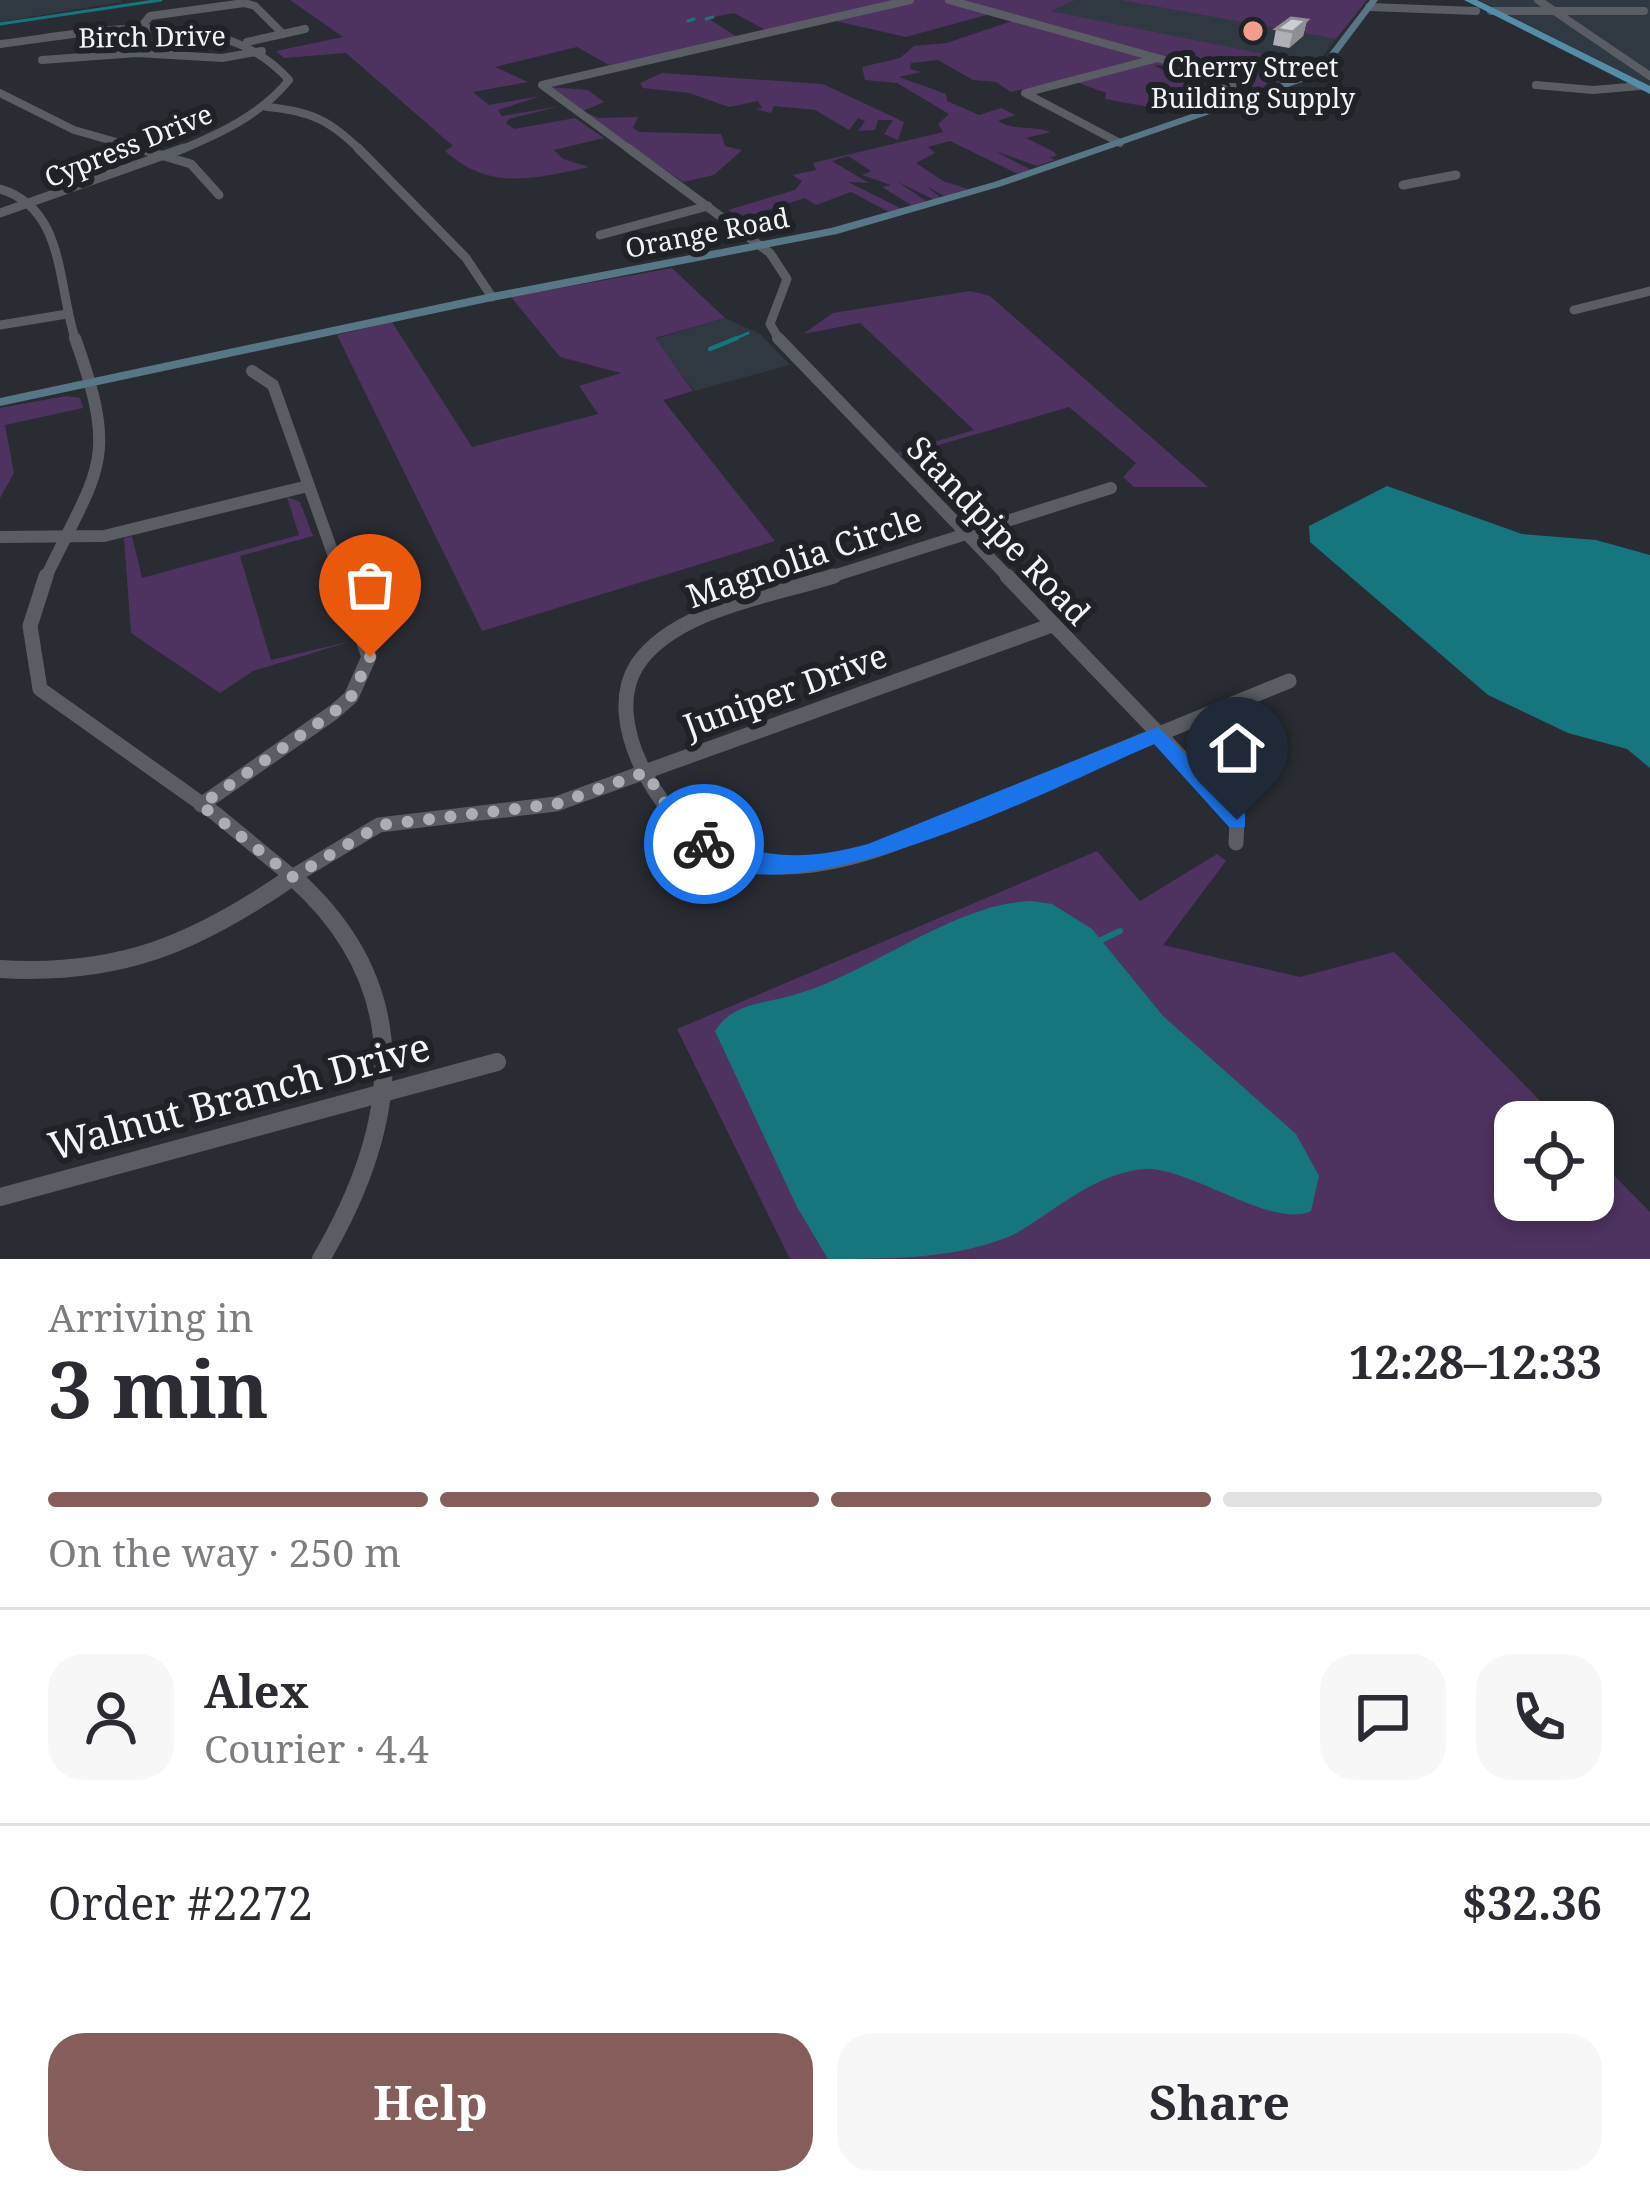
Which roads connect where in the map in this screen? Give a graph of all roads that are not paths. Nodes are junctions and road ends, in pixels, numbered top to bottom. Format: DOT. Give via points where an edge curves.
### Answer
graph roads {
  1 [pos="910,0"];
  2 [pos="949,0"];
  3 [pos="1538,0"];
  4 [pos="1371,3"];
  5 [pos="1473,5"];
  6 [pos="1491,11"];
  7 [pos="1556,11"];
  8 [pos="1644,11"];
  9 [pos="142,26"];
  10 [pos="305,29"];
  11 [pos="283,34"];
  12 [pos="247,42"];
  13 [pos="0,44"];
  14 [pos="262,51"];
  15 [pos="1159,58"];
  16 [pos="42,61"];
  17 [pos="1645,83"];
  18 [pos="1536,85"];
  19 [pos="0,93"];
  20 [pos="1256,95"];
  21 [pos="267,106"];
  22 [pos="1120,143"];
  23 [pos="165,155"];
  24 [pos="1456,176"];
  25 [pos="1403,184"];
  26 [pos="0,189"];
  27 [pos="219,195"];
  28 [pos="34,205"];
  29 [pos="708,206"];
  30 [pos="0,213"];
  31 [pos="599,235"];
  32 [pos="763,247"];
  33 [pos="1650,291"];
  34 [pos="492,296"];
  35 [pos="1574,310"];
  36 [pos="67,314"];
  37 [pos="0,326"];
  38 [pos="252,370"];
  39 [pos="94,385"];
  40 [pos="0,402"];
  41 [pos="308,486"];
  42 [pos="1111,488"];
  43 [pos="968,534"];
  44 [pos="59,535"];
  45 [pos="0,537"];
  46 [pos="1052,625"];
  47 [pos="1289,680"];
  48 [pos="1158,734"];
  49 [pos="646,772"];
  50 [pos="201,805"];
  51 [pos="1236,843"];
  52 [pos="293,877"];
  53 [pos="0,969"];
  54 [pos="497,1062"];
  55 [pos="380,1092"];
  56 [pos="0,1197"];
  57 [pos="321,1259"];
  1 -- 29 [label="street" via="542,83"];
  2 -- 15 [label="street"];
  3 -- 7 [label="street"];
  4 -- 5 [label="street"];
  4 -- 20 [label="main road, Orange Road" via="1324,66"];
  5 -- 6 [label="main road"];
  6 -- 7 [label="street"];
  6 -- 17 [label="main road"];
  7 -- 8 [label="street"];
  7 -- 17 [label="street"];
  9 -- 11 [label="street" via="150,16 244,3"];
  10 -- 11 [label="street"];
  11 -- 12 [label="street"];
  12 -- 13 [label="street, Birch Drive" via="180,31"];
  12 -- 14 [label="street, Birch Drive"];
  14 -- 16 [label="street, Birch Drive"];
  14 -- 21 [label="street, Birch Drive" via="289,80"];
  15 -- 20 [label="street"];
  15 -- 22 [label="street" via="1025,93"];
  17 -- 18 [label="street" via="1593,90"];
  19 -- 23 [label="street" via="83,133"];
  20 -- 22 [label="main road, Orange Road"];
  21 -- 23 [label="street, Cypress Drive"];
  21 -- 34 [label="street" via="331,121 466,258"];
  22 -- 32 [label="main road, Orange Road"];
  23 -- 27 [label="street" via="197,168"];
  23 -- 28 [label="street, Cypress Drive"];
  24 -- 25 [label="street"];
  26 -- 28 [label="street"];
  28 -- 30 [label="street, Cypress Drive"];
  28 -- 36 [label="street"];
  29 -- 31 [label="street"];
  29 -- 32 [label="street"];
  32 -- 34 [label="main road, Orange Road"];
  32 -- 43 [label="street, Standpipe Road" via="787,279 770,320 773,333"];
  33 -- 35 [label="street"];
  34 -- 39 [label="main road, Orange Road"];
  36 -- 37 [label="street"];
  36 -- 39 [label="street"];
  38 -- 41 [label="street" via="273,385"];
  39 -- 40 [label="main road, Orange Road"];
  39 -- 44 [label="street" via="99,471"];
  41 -- 44 [label="street" via="112,535"];
  41 -- 50 [label="street" via="367,638 364,676 316,727"];
  42 -- 43 [label="street, Magnolia Circle"];
  43 -- 46 [label="street, Standpipe Road"];
  43 -- 49 [label="street, Magnolia Circle" via="712,615 661,644 634,670 624,694 628,743"];
  44 -- 45 [label="street"];
  44 -- 50 [label="street" via="19,605 24,666 40,689"];
  46 -- 48 [label="street, Standpipe Road"];
  46 -- 49 [label="street, Juniper Drive"];
  47 -- 48 [label="street, Magnolia Circle"];
  48 -- 49 [label="street, Magnolia Circle" via="873,851 783,868 729,858 695,839"];
  48 -- 51 [label="street, Standpipe Road" via="1235,815"];
  49 -- 52 [label="street, Juniper Drive" via="556,804 380,825"];
  50 -- 52 [label="street"];
  52 -- 53 [label="street, Juniper Drive" via="170,949 54,972"];
  52 -- 55 [label="street" via="364,962 384,1046"];
  54 -- 55 [label="street, Walnut Branch Drive"];
  55 -- 56 [label="street, Walnut Branch Drive"];
  55 -- 57 [label="street" via="360,1191"];
}
